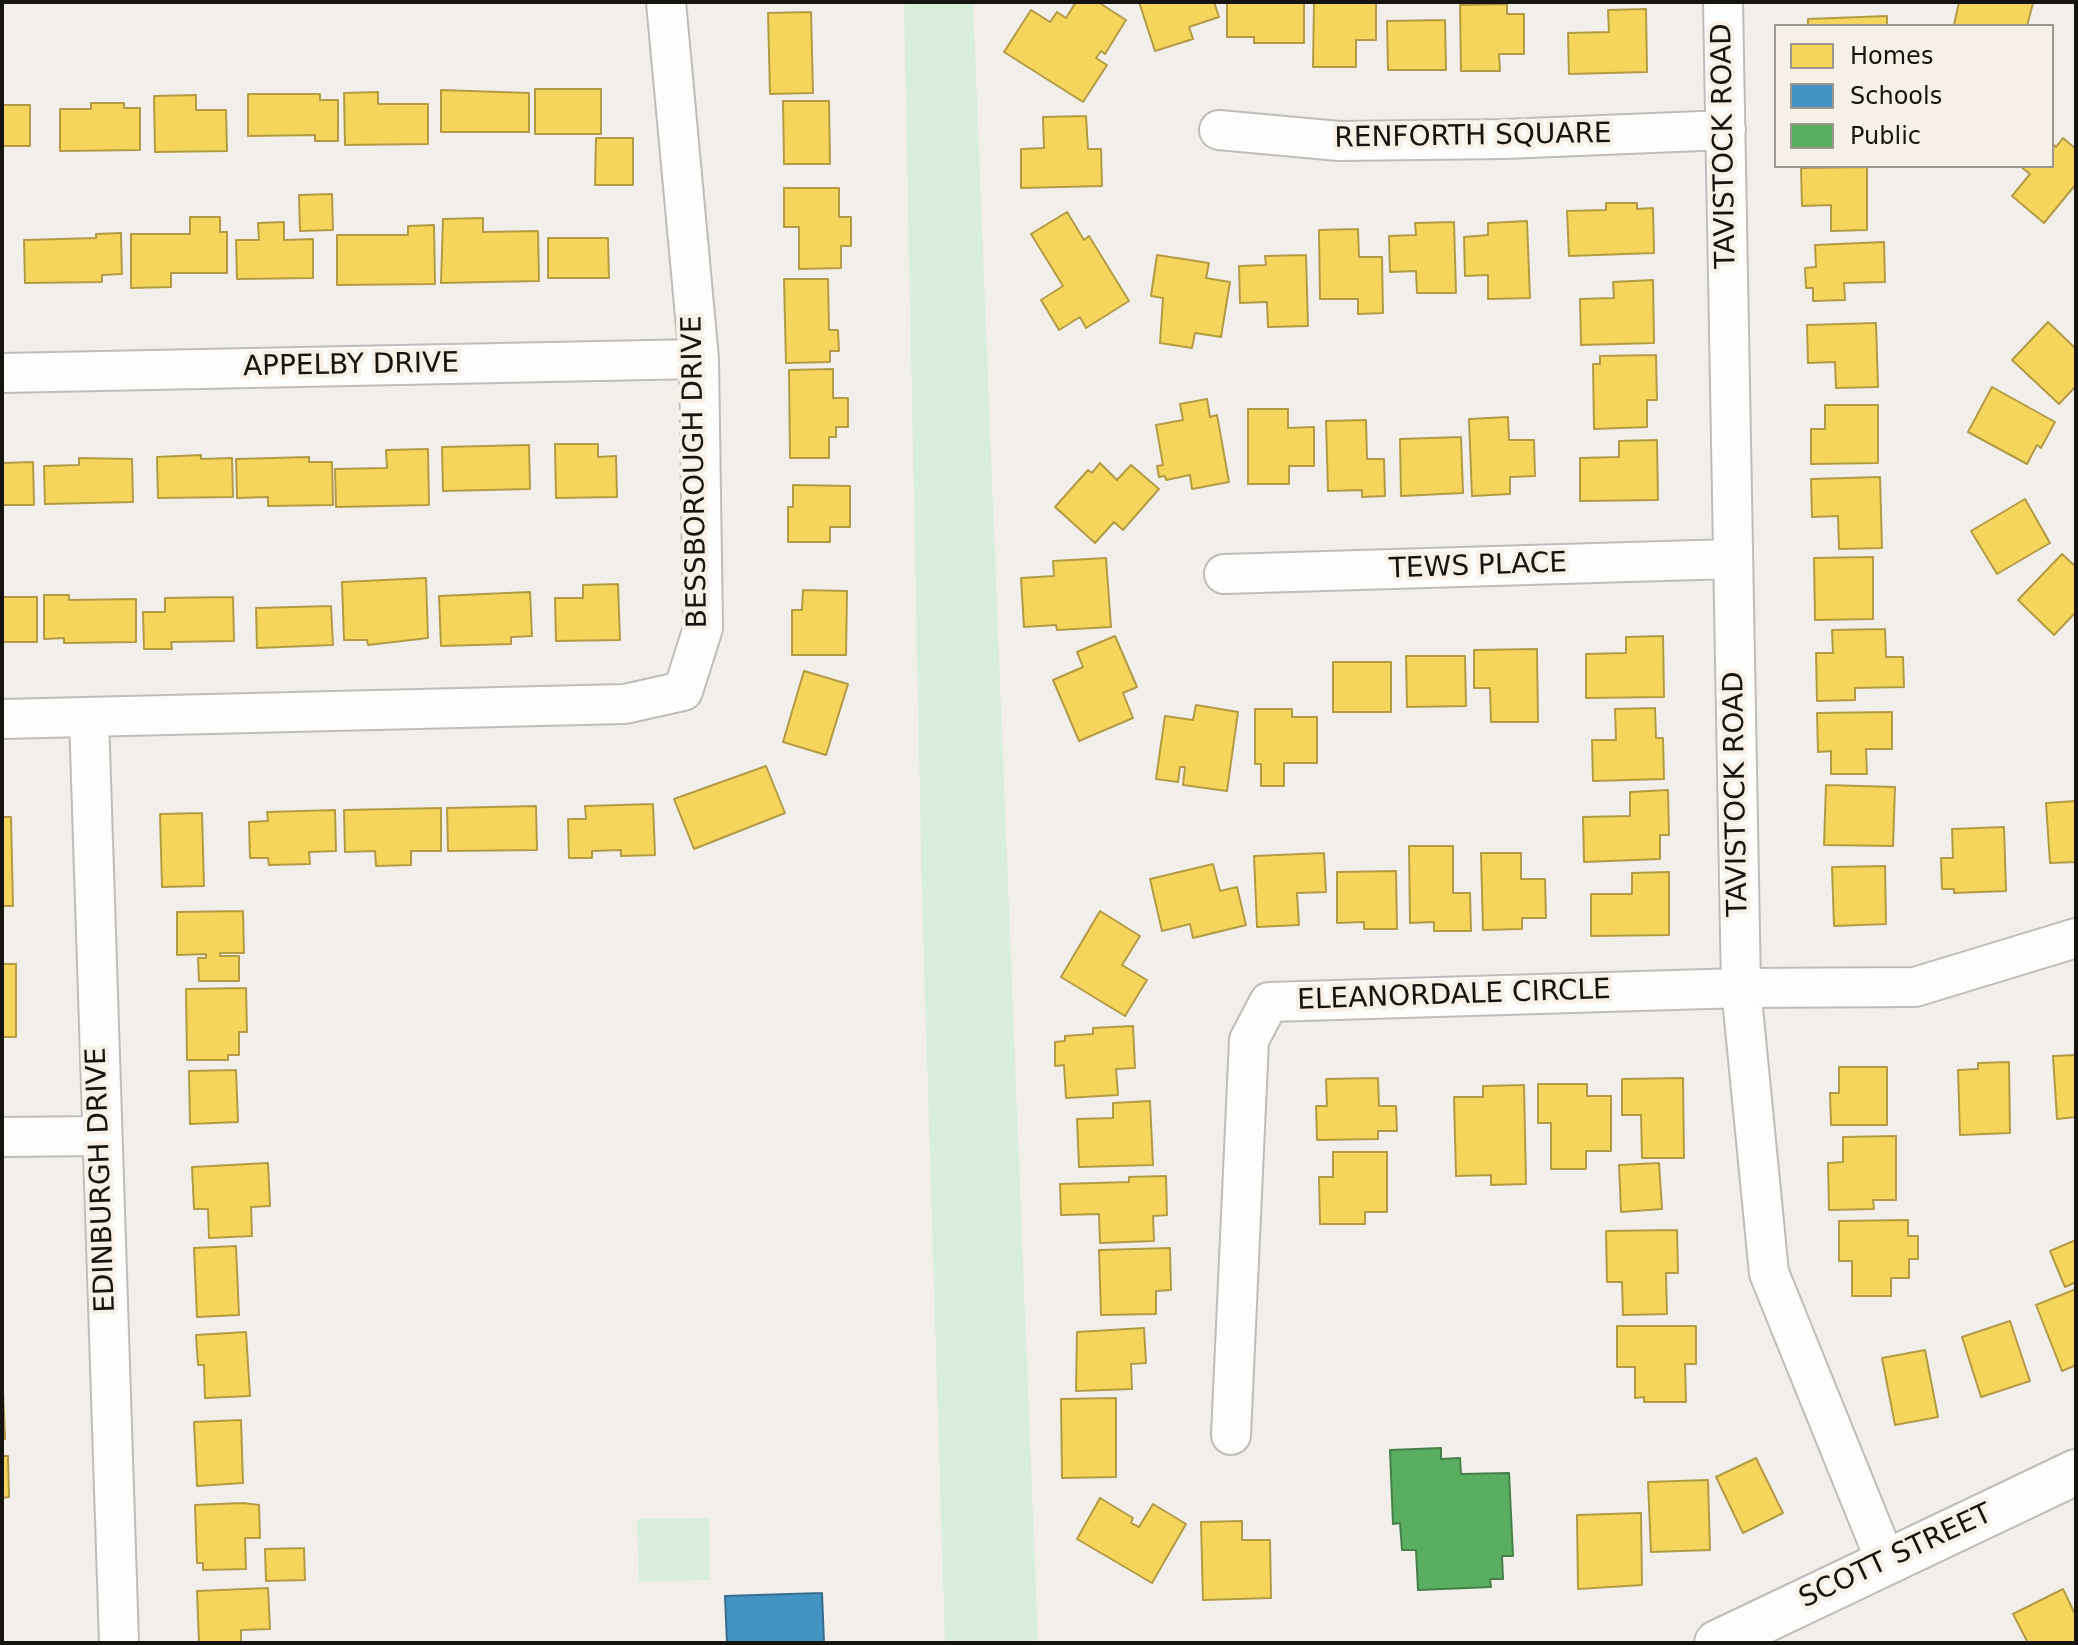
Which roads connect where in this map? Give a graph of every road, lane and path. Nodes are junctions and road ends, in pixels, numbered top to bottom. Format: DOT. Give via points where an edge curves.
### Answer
graph roads {
  1 [pos="666,2"];
  2 [pos="1723,2"];
  3 [pos="1219,130"];
  4 [pos="1726,130"];
  5 [pos="699,359"];
  6 [pos="2,373"];
  7 [pos="1731,559"];
  8 [pos="1224,574"];
  9 [pos="89,717"];
  10 [pos="2,719"];
  11 [pos="2076,938"];
  12 [pos="1741,988"];
  13 [pos="100,1136"];
  14 [pos="2,1137"];
  15 [pos="1231,1435"];
  16 [pos="2076,1472"];
  17 [pos="1886,1562"];
  18 [pos="119,1643"];
  19 [pos="1717,1643"];
  1 -- 5 [label="street, BESSBOROUGH DRIVE"];
  2 -- 4 [label="street, TAVISTOCK ROAD"];
  3 -- 4 [label="street, RENFORTH SQUARE" via="1339,141"];
  4 -- 7 [label="street, TAVISTOCK ROAD"];
  5 -- 6 [label="street, APPELBY DRIVE"];
  5 -- 9 [label="street, BESSBOROUGH DRIVE" via="703,628 683,691 625,704"];
  7 -- 8 [label="street, TEWS PLACE"];
  7 -- 12 [label="street, TAVISTOCK ROAD"];
  9 -- 10 [label="street, BESSBOROUGH DRIVE"];
  9 -- 13 [label="street, EDINBURGH DRIVE"];
  11 -- 12 [label="street" via="1915,987"];
  12 -- 15 [label="street, ELEANORDALE CIRCLE" via="1269,1002 1249,1040"];
  12 -- 17 [label="street, TAVISTOCK ROAD" via="1769,1273"];
  13 -- 14 [label="street"];
  13 -- 18 [label="street, EDINBURGH DRIVE"];
  16 -- 17 [label="main road, SCOTT STREET"];
  17 -- 19 [label="main road, SCOTT STREET"];
}
